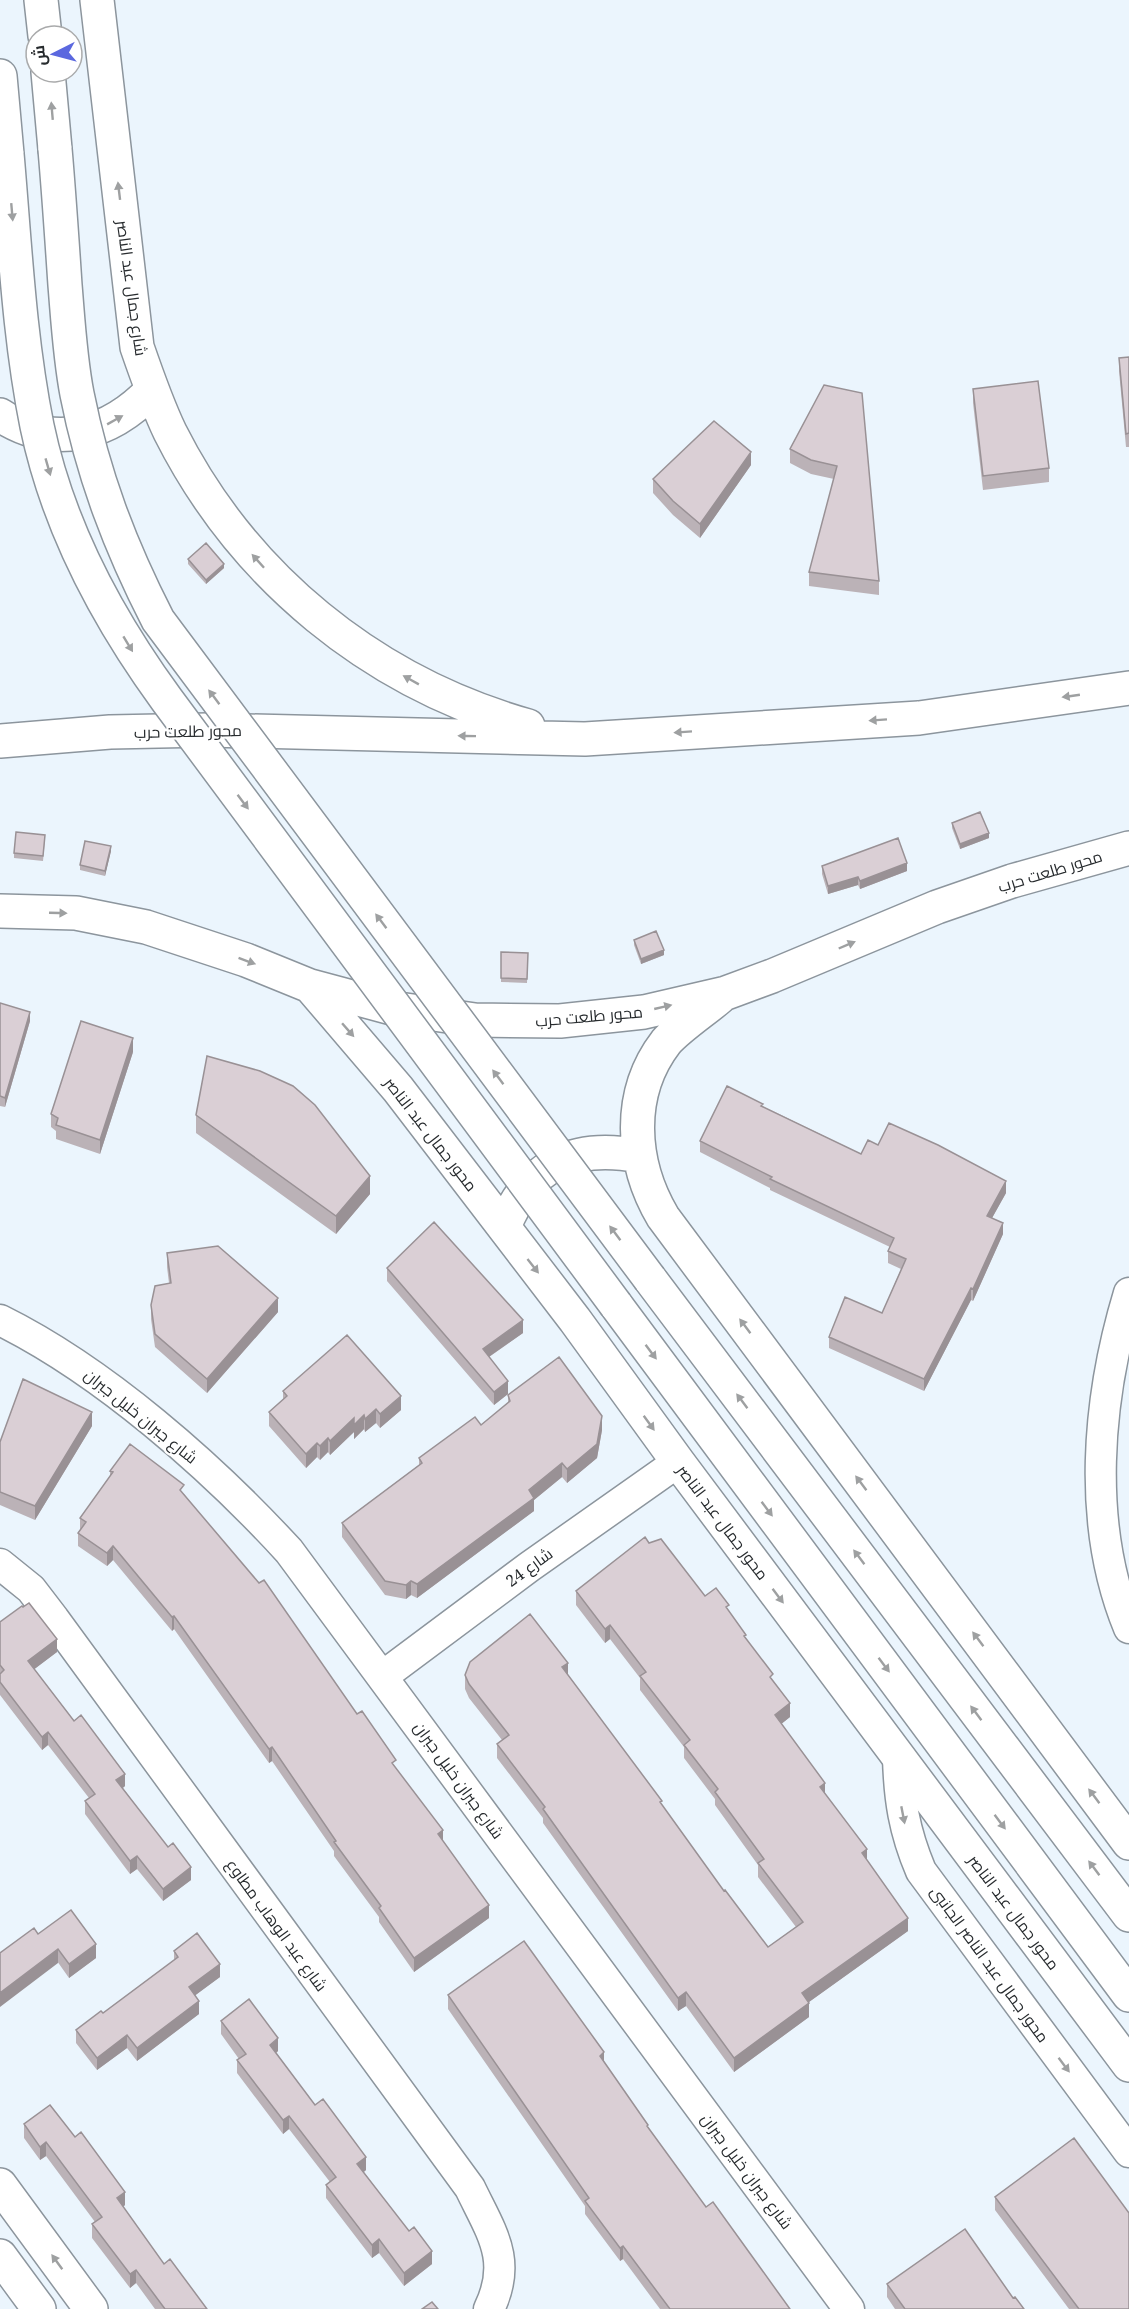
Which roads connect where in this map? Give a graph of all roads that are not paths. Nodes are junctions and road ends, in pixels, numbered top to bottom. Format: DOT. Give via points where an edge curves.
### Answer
graph roads {
  1 [pos="41,0"];
  2 [pos="97,0"];
  3 [pos="44,24"];
  4 [pos="0,76"];
  5 [pos="49,84"];
  6 [pos="152,390"];
  7 [pos="0,415"];
  8 [pos="1129,688"];
  9 [pos="585,738"];
  10 [pos="0,741"];
  11 [pos="1129,848"];
  12 [pos="0,911"];
  13 [pos="310,986"];
  14 [pos="726,993"];
  15 [pos="639,1156"];
  16 [pos="504,1227"];
  17 [pos="1129,1293"];
  18 [pos="0,1320"];
  19 [pos="678,1462"];
  20 [pos="0,1564"];
  21 [pos="1129,1628"];
  22 [pos="383,1676"];
  23 [pos="898,1756"];
  24 [pos="1129,1843"];
  25 [pos="1129,1915"];
  26 [pos="1129,1995"];
  27 [pos="1129,2065"];
  28 [pos="1129,2152"];
  29 [pos="0,2185"];
  30 [pos="0,2256"];
  31 [pos="39,2309"];
  32 [pos="91,2309"];
  33 [pos="489,2309"];
  34 [pos="849,2309"];
  1 -- 3 [label="main road"];
  6 -- 2 [label="main road, شارع جمال عبد الناصر, one-way" via="138,347"];
  4 -- 26 [label="main road, one-way, bridge" via="23,336 38,428 66,522 110,615 167,700"];
  25 -- 5 [label="main road, one-way, bridge" via="158,620 107,509 76,391"];
  7 -- 6 [label="main road, one-way" via="41,432 82,432 121,418"];
  9 -- 6 [label="main road, شارع جمال عبد الناصر, one-way" via="499,718 457,702 377,661 323,622 273,577 216,508 170,431"];
  8 -- 9 [label="main road, محور طلعت حرب, one-way" via="919,718"];
  9 -- 10 [label="main road, محور طلعت حرب, one-way" via="208,730 110,732"];
  14 -- 11 [label="main road, محور طلعت حرب, one-way" via="937,907"];
  12 -- 13 [label="main road, محور طلعت حرب, one-way" via="76,913 146,927"];
  13 -- 14 [label="main road, محور طلعت حرب, one-way" via="392,1008 475,1020 560,1021 644,1012"];
  13 -- 16 [label="main road, محور جمال عبد الناصر, one-way" via="398,1089"];
  14 -- 15 [label="main road" via="667,1041 654,1062 638,1110"];
  15 -- 16 [label="main road" via="597,1152 557,1163 524,1190"];
  24 -- 15 [label="main road, one-way" via="663,1216 652,1198"];
  16 -- 19 [label="main road, محور جمال عبد الناصر, one-way"];
  17 -- 21 [label="street" via="1117,1334 1104,1412 1101,1491 1108,1555"];
  18 -- 22 [label="street, شارع جبران خليل جبران" via="59,1352 198,1462 289,1551"];
  19 -- 22 [label="street, شارع 24"];
  19 -- 23 [label="main road, محور جمال عبد الناصر, one-way"];
  20 -- 33 [label="street, شارع عبد الوهاب مطاوع" via="31,1589 54,1619 470,2188 498,2247 499,2279"];
  22 -- 34 [label="street, شارع جبران خليل جبران"];
  23 -- 27 [label="main road, محور جمال عبد الناصر"];
  23 -- 28 [label="street, محور جمال عبد الناصر الجانبى, one-way" via="902,1814 921,1870"];
  32 -- 29 [label="main road, one-way"];
  30 -- 31 [label="main road"];
}
